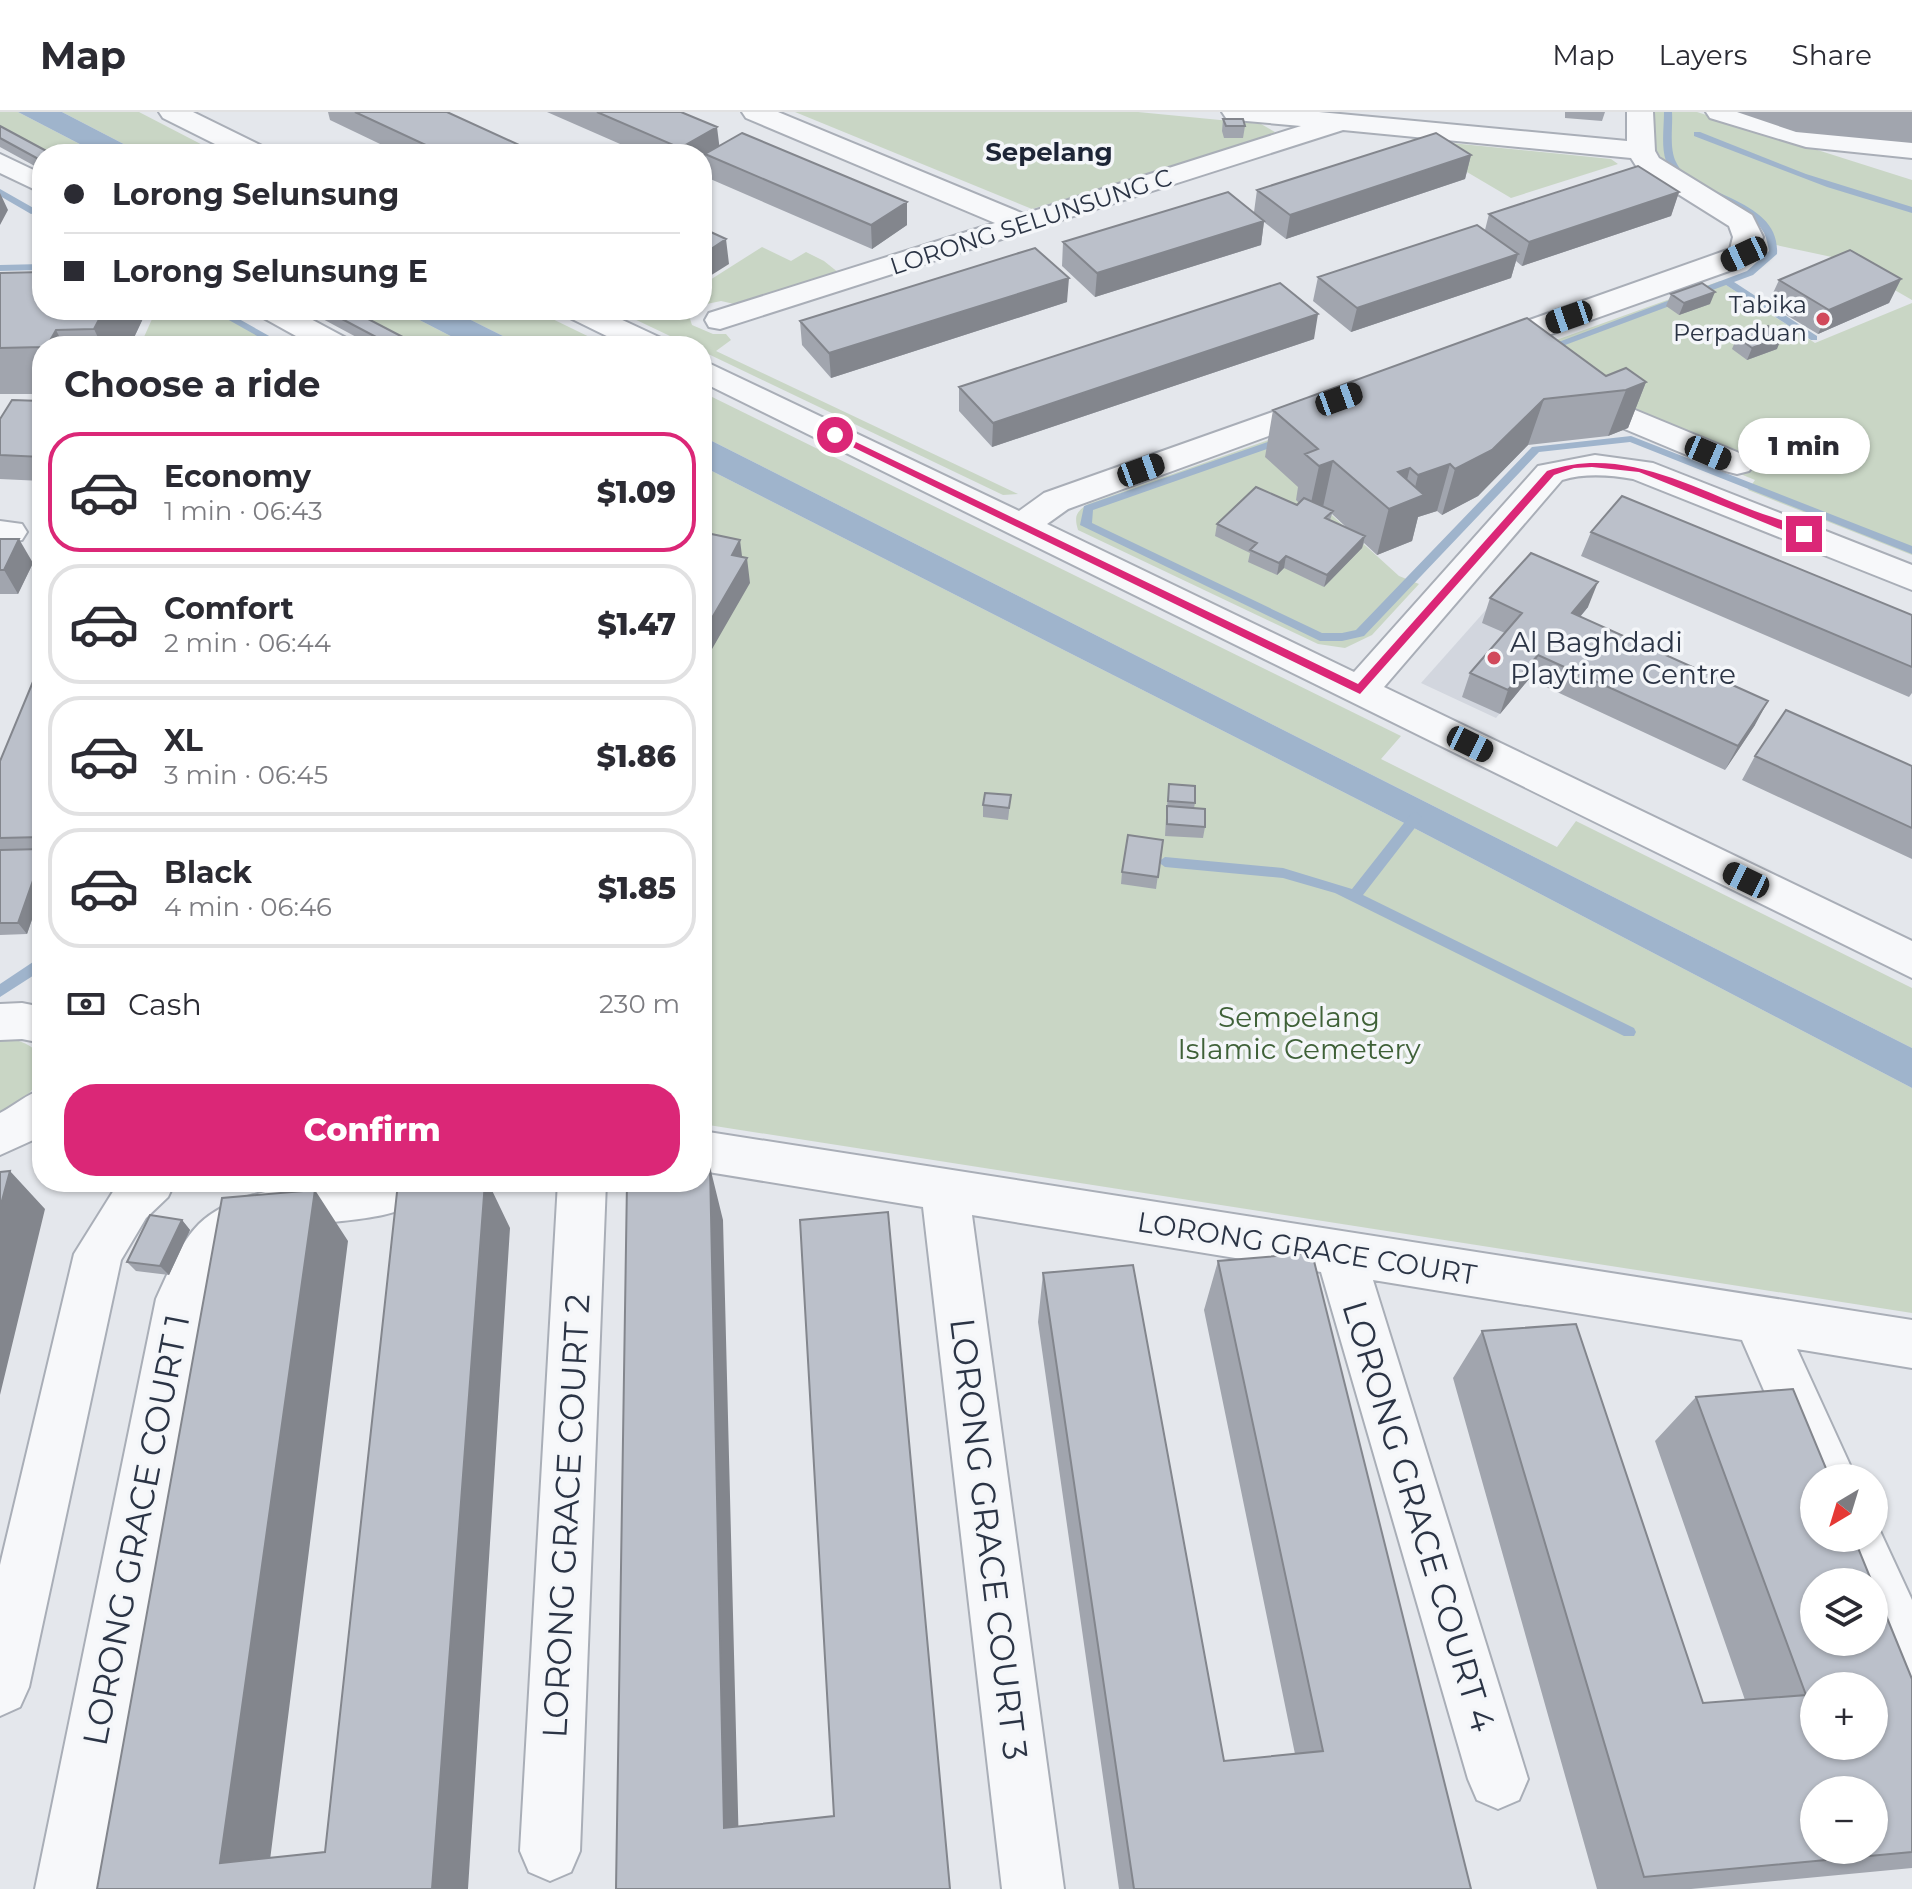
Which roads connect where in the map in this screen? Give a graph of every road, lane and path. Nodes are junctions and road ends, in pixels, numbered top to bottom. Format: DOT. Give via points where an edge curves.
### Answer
graph roads {
  1 [pos="172,112"];
  2 [pos="755,112"];
  3 [pos="1235,112"];
  4 [pos="1640,112"];
  5 [pos="1719,112"];
  6 [pos="1342,122"];
  7 [pos="236,144"];
  8 [pos="1912,150"];
  9 [pos="1641,151"];
  10 [pos="0,162"];
  11 [pos="32,180"];
  12 [pos="1025,225"];
  13 [pos="289,320"];
  14 [pos="598,320"];
  15 [pos="720,320"];
  16 [pos="318,336"];
  17 [pos="631,336"];
  18 [pos="1509,338"];
  19 [pos="1450,359"];
  20 [pos="712,375"];
  21 [pos="1348,396"];
  22 [pos="1737,464"];
  23 [pos="1022,525"];
  24 [pos="1912,578"];
  25 [pos="1360,690"];
  26 [pos="1912,961"];
  27 [pos="32,1119"];
  28 [pos="0,1135"];
  29 [pos="712,1153"];
  30 [pos="945,1189"];
  31 [pos="141,1192"];
  32 [pos="385,1192"];
  33 [pos="582,1192"];
  34 [pos="1340,1254"];
  35 [pos="1759,1321"];
  36 [pos="1912,1344"];
  37 [pos="1823,1464"];
  38 [pos="1862,1552"];
  39 [pos="1912,1665"];
  40 [pos="0,1687"];
  41 [pos="1498,1779"];
  42 [pos="550,1851"];
  43 [pos="66,1889"];
  44 [pos="1033,1889"];
  1 -- 7 [label="street"];
  2 -- 12 [label="street"];
  3 -- 6 [label="street"];
  4 -- 9 [label="street"];
  5 -- 8 [label="street" via="1806,139"];
  6 -- 9 [label="street"];
  6 -- 12 [label="street, LORONG SELUNSUNG C"];
  9 -- 18 [label="street" via="1669,178 1742,221 1748,237 1744,254"];
  10 -- 11 [label="street"];
  12 -- 15 [label="street, LORONG SELUNSUNG C"];
  13 -- 16 [label="street"];
  14 -- 17 [label="street"];
  18 -- 19 [label="street"];
  18 -- 22 [label="street" via="1595,405"];
  20 -- 23 [label="street"];
  21 -- 23 [label="street" via="1056,501"];
  23 -- 25 [label="street"];
  24 -- 25 [label="street" via="1641,470 1573,465 1550,473"];
  25 -- 26 [label="street"];
  27 -- 28 [label="street"];
  29 -- 30 [label="street, LORONG GRACE COURT"];
  30 -- 34 [label="street, LORONG GRACE COURT"];
  30 -- 44 [label="street, LORONG GRACE COURT 3"];
  31 -- 40 [label="street" via="98,1254"];
  32 -- 43 [label="street, LORONG GRACE COURT 1" via="246,1221 217,1239 181,1299"];
  33 -- 42 [label="street, LORONG GRACE COURT 2"];
  34 -- 35 [label="street, LORONG GRACE COURT"];
  34 -- 41 [label="street, LORONG GRACE COURT 4"];
  35 -- 36 [label="street, LORONG GRACE COURT"];
  35 -- 37 [label="street"];
  38 -- 39 [label="street"];
}
